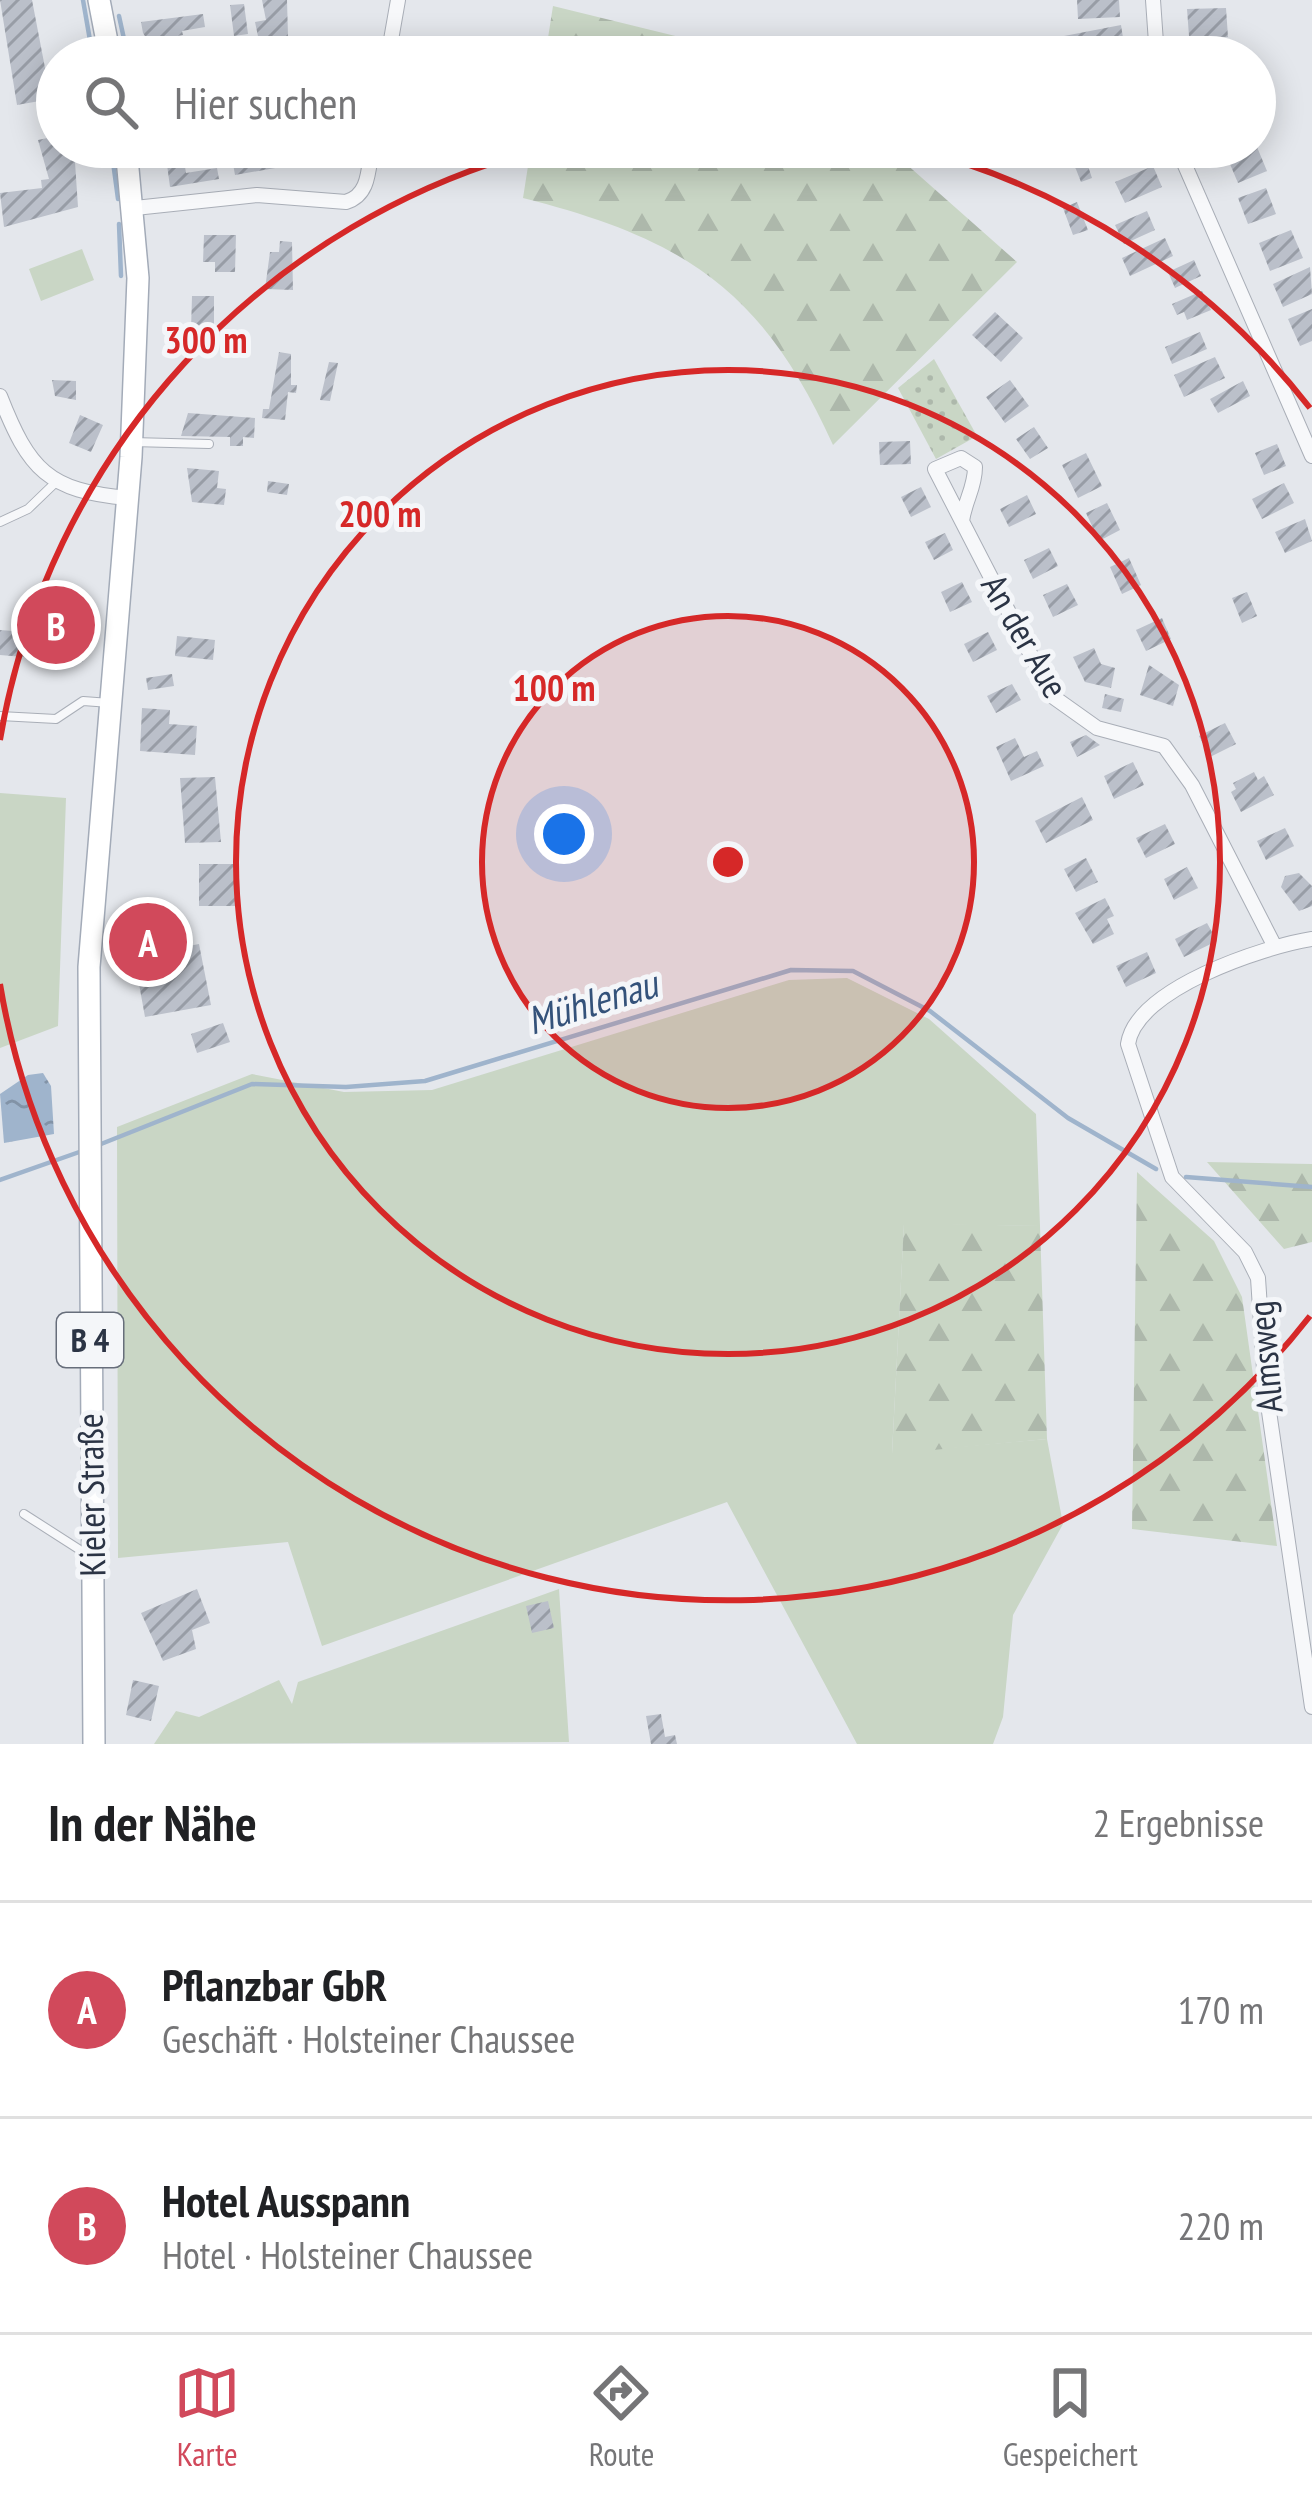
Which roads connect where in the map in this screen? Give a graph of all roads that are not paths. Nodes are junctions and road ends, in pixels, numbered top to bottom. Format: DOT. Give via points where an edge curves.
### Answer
graph roads {
  1 [pos="99,0"];
  2 [pos="398,0"];
  3 [pos="1153,0"];
  4 [pos="106,36"];
  5 [pos="392,36"];
  6 [pos="1156,36"];
  7 [pos="129,168"];
  8 [pos="368,168"];
  9 [pos="1186,168"];
  10 [pos="135,208"];
  11 [pos="0,396"];
  12 [pos="132,442"];
  13 [pos="208,444"];
  14 [pos="1312,456"];
  15 [pos="55,483"];
  16 [pos="128,498"];
  17 [pos="962,521"];
  18 [pos="0,522"];
  19 [pos="111,703"];
  20 [pos="0,716"];
  21 [pos="1312,939"];
  22 [pos="1275,947"];
  23 [pos="24,1514"];
  24 [pos="92,1558"];
  25 [pos="1312,1707"];
  26 [pos="94,1744"];
  1 -- 4 [label="main road"];
  2 -- 5 [label="street"];
  3 -- 6 [label="street"];
  7 -- 10 [label="main road, B 4"];
  8 -- 10 [label="street" via="365,187 346,202 257,195"];
  9 -- 14 [label="street"];
  10 -- 12 [label="main road, B 4"];
  11 -- 15 [label="street" via="22,444"];
  12 -- 13 [label="lane"];
  12 -- 16 [label="main road, B 4"];
  15 -- 16 [label="street"];
  15 -- 18 [label="lane"];
  16 -- 19 [label="main road, B 4"];
  17 -- 22 [label="street, An der Aue" via="1052,696 1097,728 1164,746"];
  19 -- 20 [label="lane" via="83,701 56,719"];
  19 -- 24 [label="main road, Kieler Straße / B 4" via="89,967"];
  21 -- 22 [label="street"];
  22 -- 25 [label="street, Almsweg" via="1162,999 1130,1028 1128,1044 1172,1177 1245,1252 1258,1278 1264,1384"];
  23 -- 24 [label="lane"];
  24 -- 26 [label="main road, Kieler Straße / B 4"];
}
